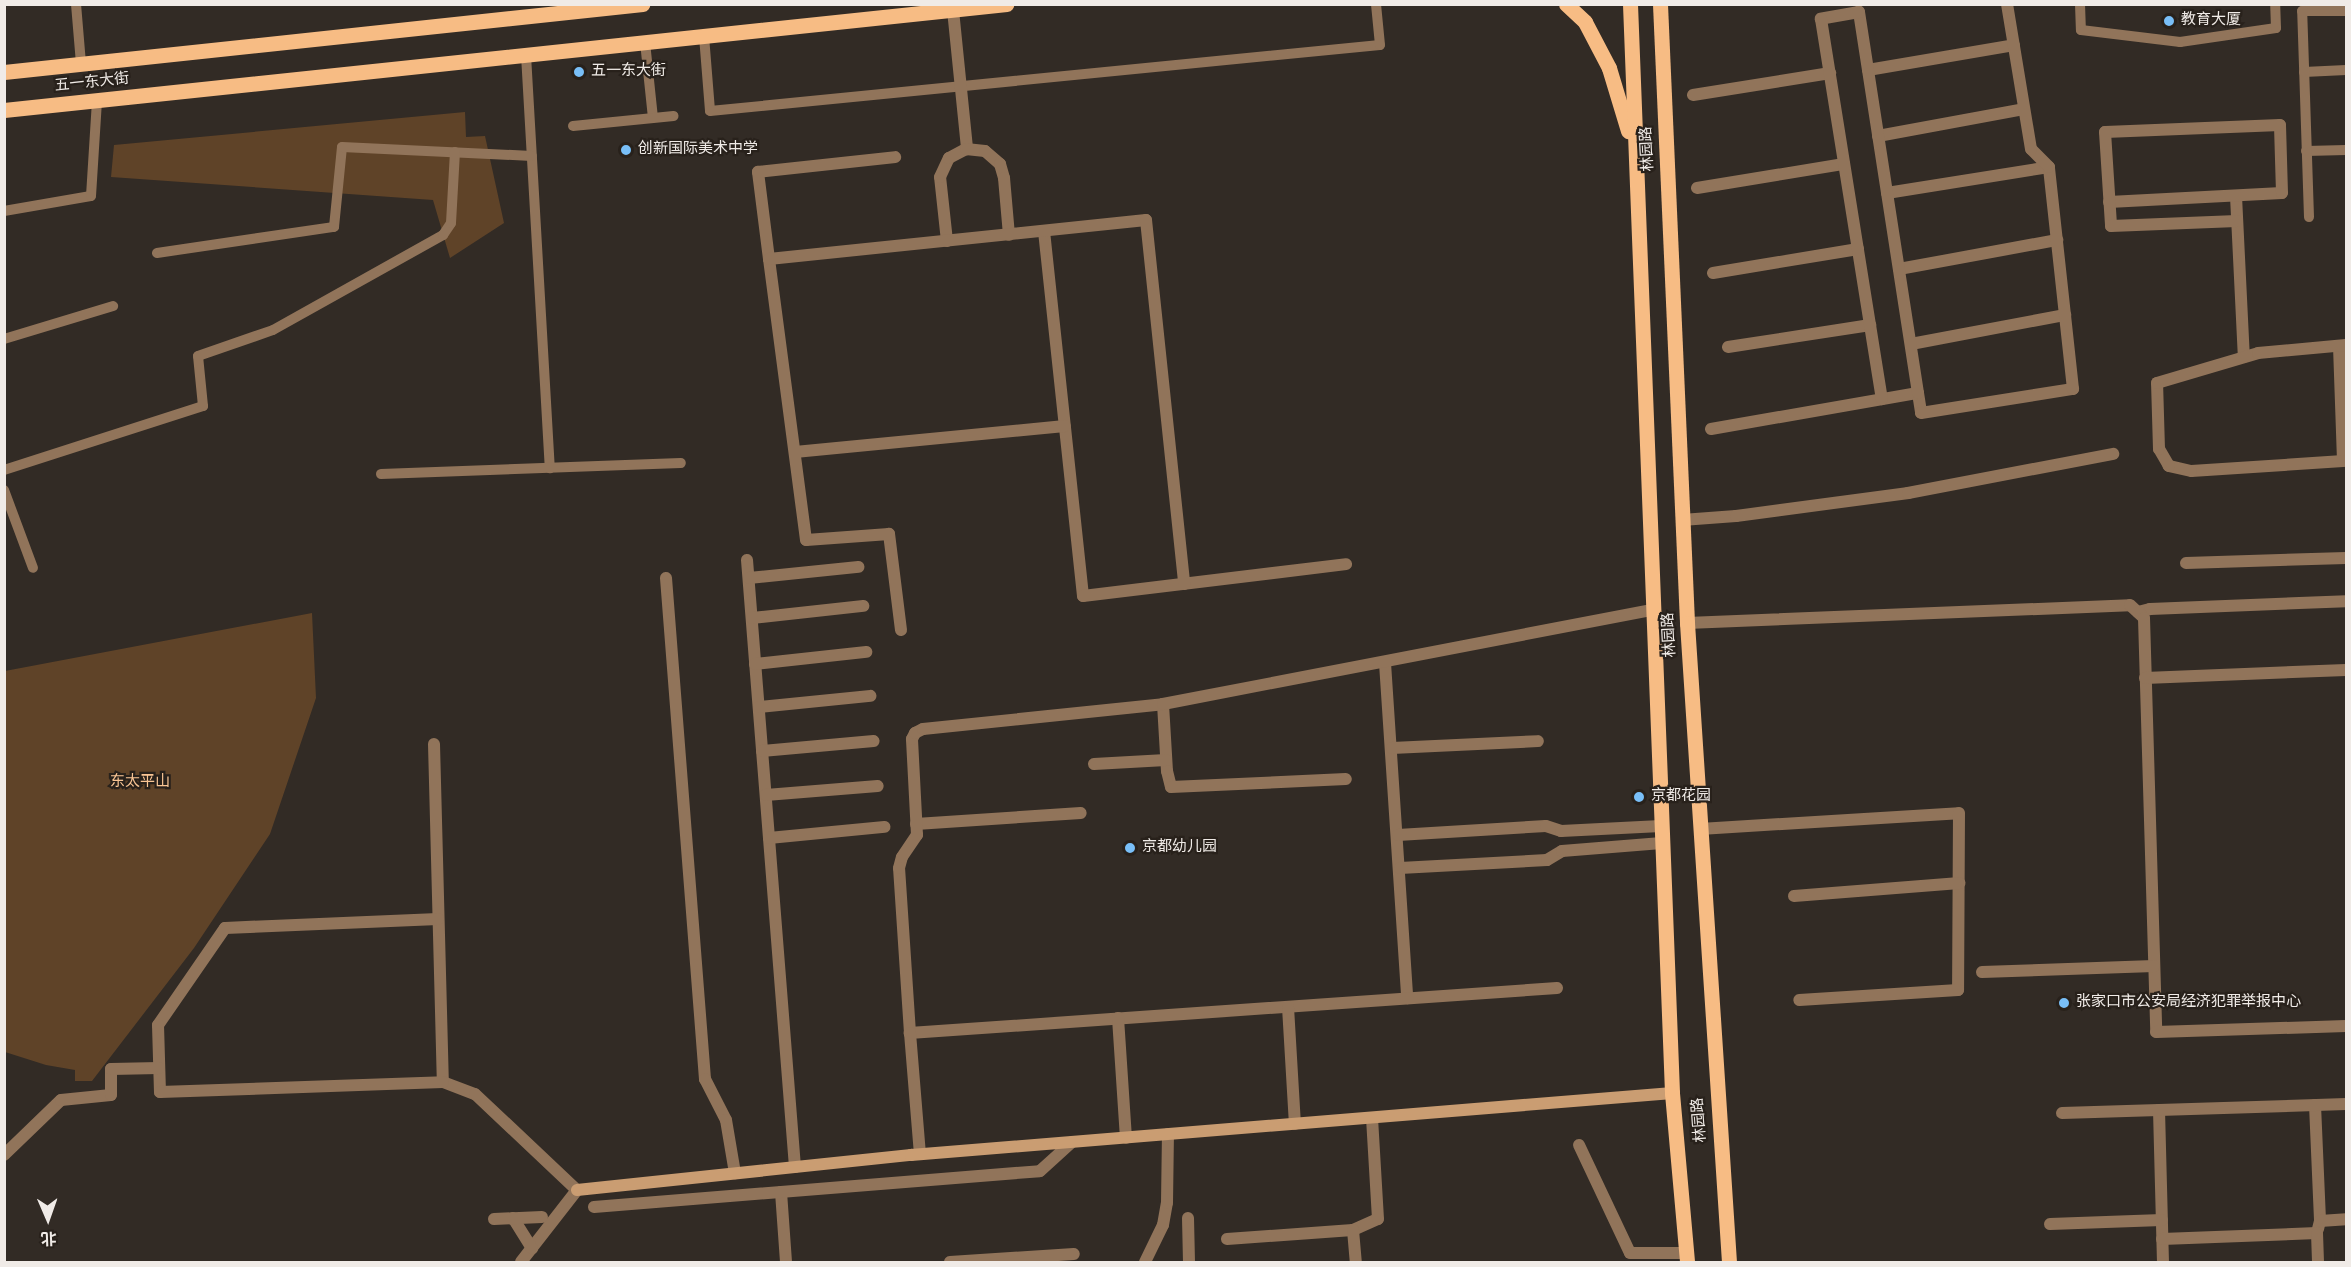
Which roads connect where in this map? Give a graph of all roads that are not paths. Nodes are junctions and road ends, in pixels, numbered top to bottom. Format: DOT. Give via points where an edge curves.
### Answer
graph roads {
  1 [pos="76,4"];
  2 [pos="642,4"];
  3 [pos="1006,4"];
  4 [pos="1376,4"];
  5 [pos="1566,4"];
  6 [pos="1630,4"];
  7 [pos="1660,4"];
  8 [pos="2007,4"];
  9 [pos="2080,4"];
  10 [pos="2275,4"];
  11 [pos="953,10"];
  12 [pos="1839,10"];
  13 [pos="2346,11"];
  14 [pos="704,36"];
  15 [pos="645,42"];
  16 [pos="2014,45"];
  17 [pos="526,55"];
  18 [pos="81,64"];
  19 [pos="1868,70"];
  20 [pos="2346,70"];
  21 [pos="4,72"];
  22 [pos="2304,72"];
  23 [pos="1830,73"];
  24 [pos="961,86"];
  25 [pos="1693,96"];
  26 [pos="97,100"];
  27 [pos="2024,109"];
  28 [pos="4,110"];
  29 [pos="674,116"];
  30 [pos="653,118"];
  31 [pos="573,126"];
  32 [pos="1878,135"];
  33 [pos="967,149"];
  34 [pos="2346,150"];
  35 [pos="2307,151"];
  36 [pos="455,152"];
  37 [pos="1634,153"];
  38 [pos="532,156"];
  39 [pos="895,157"];
  40 [pos="1844,164"];
  41 [pos="2049,166"];
  42 [pos="1697,188"];
  43 [pos="1887,193"];
  44 [pos="2236,196"];
  45 [pos="2109,202"];
  46 [pos="4,211"];
  47 [pos="2309,217"];
  48 [pos="2237,221"];
  49 [pos="1044,231"];
  50 [pos="1009,235"];
  51 [pos="2057,240"];
  52 [pos="947,241"];
  53 [pos="1858,249"];
  54 [pos="157,253"];
  55 [pos="769,259"];
  56 [pos="1899,269"];
  57 [pos="1713,273"];
  58 [pos="113,306"];
  59 [pos="2065,315"];
  60 [pos="1870,325"];
  61 [pos="4,339"];
  62 [pos="1911,344"];
  63 [pos="2343,345"];
  64 [pos="1728,346"];
  65 [pos="2244,357"];
  66 [pos="1918,393"];
  67 [pos="1882,399"];
  68 [pos="1065,426"];
  69 [pos="1711,429"];
  70 [pos="795,452"];
  71 [pos="2113,454"];
  72 [pos="681,463"];
  73 [pos="550,468"];
  74 [pos="4,470"];
  75 [pos="381,474"];
  76 [pos="4,490"];
  77 [pos="1682,520"];
  78 [pos="2346,558"];
  79 [pos="747,560"];
  80 [pos="2186,563"];
  81 [pos="1346,564"];
  82 [pos="858,567"];
  83 [pos="33,568"];
  84 [pos="666,578"];
  85 [pos="749,578"];
  86 [pos="1184,584"];
  87 [pos="2346,601"];
  88 [pos="863,606"];
  89 [pos="1652,610"];
  90 [pos="2138,612"];
  91 [pos="752,618"];
  92 [pos="1687,622"];
  93 [pos="901,630"];
  94 [pos="866,652"];
  95 [pos="1385,663"];
  96 [pos="755,664"];
  97 [pos="2346,670"];
  98 [pos="2145,678"];
  99 [pos="870,696"];
  100 [pos="1163,704"];
  101 [pos="759,707"];
  102 [pos="874,741"];
  103 [pos="1538,741"];
  104 [pos="434,744"];
  105 [pos="1392,748"];
  106 [pos="762,751"];
  107 [pos="1166,760"];
  108 [pos="1095,764"];
  109 [pos="1346,779"];
  110 [pos="878,786"];
  111 [pos="766,795"];
  112 [pos="1081,813"];
  113 [pos="916,824"];
  114 [pos="1661,826"];
  115 [pos="884,827"];
  116 [pos="1700,829"];
  117 [pos="1398,835"];
  118 [pos="769,838"];
  119 [pos="1662,843"];
  120 [pos="1400,868"];
  121 [pos="1959,883"];
  122 [pos="1794,896"];
  123 [pos="438,919"];
  124 [pos="2154,966"];
  125 [pos="1982,972"];
  126 [pos="1557,988"];
  127 [pos="1407,998"];
  128 [pos="1799,1000"];
  129 [pos="1288,1006"];
  130 [pos="1118,1018"];
  131 [pos="2346,1026"];
  132 [pos="910,1033"];
  133 [pos="159,1068"];
  134 [pos="443,1082"];
  135 [pos="1672,1093"];
  136 [pos="2346,1104"];
  137 [pos="2315,1105"];
  138 [pos="2159,1110"];
  139 [pos="2062,1113"];
  140 [pos="1372,1118"];
  141 [pos="1295,1124"];
  142 [pos="1168,1134"];
  143 [pos="1126,1138"];
  144 [pos="1072,1142"];
  145 [pos="1579,1145"];
  146 [pos="920,1154"];
  147 [pos="4,1155"];
  148 [pos="795,1167"];
  149 [pos="735,1173"];
  150 [pos="577,1190"];
  151 [pos="781,1192"];
  152 [pos="594,1208"];
  153 [pos="542,1216"];
  154 [pos="513,1218"];
  155 [pos="1188,1218"];
  156 [pos="494,1219"];
  157 [pos="2162,1220"];
  158 [pos="2346,1220"];
  159 [pos="2050,1224"];
  160 [pos="2319,1227"];
  161 [pos="1353,1230"];
  162 [pos="1227,1239"];
  163 [pos="2162,1239"];
  164 [pos="532,1248"];
  165 [pos="1074,1254"];
  166 [pos="1687,1258"];
  167 [pos="521,1263"];
  168 [pos="786,1263"];
  169 [pos="950,1263"];
  170 [pos="1145,1263"];
  171 [pos="1189,1263"];
  172 [pos="1356,1263"];
  173 [pos="1729,1263"];
  174 [pos="2163,1263"];
  175 [pos="2318,1263"];
  1 -- 18 [label="lane"];
  2 -- 18 [label="main road, 五一东大街"];
  3 -- 11 [label="main road, 五一东大街"];
  4 -- 24 [label="lane" via="1380,45"];
  5 -- 37 [label="main road" via="1585,22 1609,68"];
  6 -- 37 [label="main road, 林园路"];
  7 -- 77 [label="main road, 林园路"];
  8 -- 16 [label="street"];
  9 -- 10 [label="lane" via="2081,30 2180,42 2276,28"];
  11 -- 14 [label="main road, 五一东大街"];
  11 -- 24 [label="street"];
  12 -- 19 [label="street" via="1859,12"];
  12 -- 23 [label="street" via="1821,19"];
  13 -- 22 [label="lane" via="2302,11"];
  14 -- 15 [label="main road, 五一东大街"];
  14 -- 24 [label="lane" via="710,111"];
  15 -- 17 [label="main road, 五一东大街"];
  15 -- 30 [label="lane"];
  16 -- 19 [label="street"];
  16 -- 27 [label="street"];
  17 -- 26 [label="main road, 五一东大街"];
  17 -- 38 [label="lane"];
  18 -- 21 [label="main road, 五一东大街"];
  19 -- 32 [label="street"];
  20 -- 22 [label="lane"];
  22 -- 35 [label="lane"];
  23 -- 25 [label="street"];
  23 -- 40 [label="street"];
  24 -- 33 [label="street"];
  26 -- 28 [label="main road, 五一东大街"];
  26 -- 46 [label="lane" via="91,196"];
  27 -- 32 [label="street"];
  27 -- 41 [label="street" via="2031,149"];
  29 -- 30 [label="lane"];
  30 -- 31 [label="lane"];
  32 -- 43 [label="street"];
  33 -- 50 [label="street" via="985,151 1000,164"];
  33 -- 52 [label="street" via="949,158 940,177"];
  34 -- 35 [label="lane"];
  35 -- 47 [label="lane"];
  36 -- 38 [label="lane"];
  36 -- 54 [label="lane" via="342,147 334,227"];
  36 -- 74 [label="lane" via="452,223 443,235 273,330 198,357 202,406"];
  37 -- 89 [label="main road, 林园路"];
  38 -- 73 [label="lane"];
  39 -- 55 [label="street" via="758,172"];
  40 -- 42 [label="street"];
  40 -- 53 [label="street"];
  41 -- 43 [label="street"];
  41 -- 51 [label="street"];
  43 -- 56 [label="street"];
  44 -- 45 [label="street"];
  44 -- 45 [label="street" via="2282,193 2280,125 2105,132"];
  44 -- 48 [label="street"];
  45 -- 48 [label="street" via="2111,226"];
  48 -- 65 [label="street"];
  49 -- 50 [label="street"];
  49 -- 68 [label="street"];
  49 -- 86 [label="street" via="1146,220"];
  50 -- 52 [label="street"];
  51 -- 56 [label="street"];
  51 -- 59 [label="street"];
  52 -- 55 [label="street"];
  53 -- 57 [label="street"];
  53 -- 60 [label="street"];
  55 -- 70 [label="street"];
  56 -- 62 [label="street"];
  58 -- 61 [label="lane"];
  59 -- 62 [label="street"];
  59 -- 66 [label="street" via="2073,388 1921,413"];
  60 -- 64 [label="street"];
  60 -- 67 [label="street"];
  62 -- 66 [label="street"];
  63 -- 65 [label="street"];
  63 -- 65 [label="street" via="2343,460 2191,471 2169,466 2159,449 2157,383"];
  66 -- 67 [label="street"];
  67 -- 69 [label="street"];
  68 -- 70 [label="street"];
  68 -- 86 [label="street" via="1083,596"];
  70 -- 93 [label="street" via="806,540 889,534"];
  71 -- 77 [label="street" via="1908,493"];
  72 -- 73 [label="lane"];
  73 -- 75 [label="lane"];
  76 -- 83 [label="lane"];
  77 -- 92 [label="main road, 林园路"];
  78 -- 80 [label="street"];
  79 -- 85 [label="street"];
  81 -- 86 [label="street"];
  82 -- 85 [label="street"];
  84 -- 149 [label="street" via="705,1079 726,1120"];
  85 -- 91 [label="street"];
  87 -- 90 [label="street"];
  88 -- 91 [label="street"];
  89 -- 95 [label="street"];
  89 -- 114 [label="main road, 林园路"];
  90 -- 92 [label="street" via="2130,605"];
  90 -- 98 [label="street" via="2144,618"];
  91 -- 96 [label="street"];
  92 -- 116 [label="main road, 林园路"];
  94 -- 96 [label="street"];
  95 -- 100 [label="street"];
  95 -- 105 [label="street"];
  96 -- 101 [label="street"];
  97 -- 98 [label="street"];
  98 -- 124 [label="street"];
  99 -- 101 [label="street"];
  100 -- 107 [label="street"];
  100 -- 113 [label="street" via="923,729 915,733 911,748"];
  101 -- 106 [label="street"];
  102 -- 106 [label="street"];
  103 -- 105 [label="street"];
  104 -- 123 [label="street"];
  105 -- 117 [label="street"];
  106 -- 111 [label="street"];
  107 -- 108 [label="street"];
  107 -- 109 [label="street" via="1171,786"];
  110 -- 111 [label="street"];
  111 -- 118 [label="street"];
  112 -- 113 [label="street"];
  113 -- 132 [label="street" via="915,841 902,857 900,868"];
  114 -- 117 [label="street" via="1561,831 1546,826"];
  114 -- 119 [label="main road, 林园路"];
  115 -- 118 [label="street"];
  116 -- 121 [label="street" via="1959,813"];
  116 -- 173 [label="main road, 林园路"];
  117 -- 120 [label="street"];
  118 -- 148 [label="street"];
  119 -- 120 [label="street" via="1562,851 1548,860"];
  119 -- 135 [label="main road, 林园路"];
  120 -- 127 [label="street"];
  121 -- 122 [label="street"];
  121 -- 128 [label="street" via="1958,990"];
  123 -- 133 [label="street" via="225,928 158,1025"];
  123 -- 134 [label="street"];
  124 -- 125 [label="street"];
  124 -- 131 [label="street" via="2156,1032"];
  126 -- 127 [label="street"];
  127 -- 129 [label="street"];
  129 -- 130 [label="street"];
  129 -- 141 [label="street"];
  130 -- 132 [label="street"];
  130 -- 143 [label="street"];
  132 -- 146 [label="street"];
  133 -- 134 [label="street" via="160,1092"];
  133 -- 147 [label="street" via="111,1069 111,1095 61,1100"];
  134 -- 150 [label="street" via="475,1094"];
  135 -- 140 [label="street"];
  135 -- 166 [label="main road, 林园路"];
  136 -- 137 [label="street"];
  137 -- 138 [label="street"];
  137 -- 160 [label="street" via="2312,1137"];
  138 -- 139 [label="street"];
  138 -- 157 [label="street"];
  140 -- 141 [label="street"];
  140 -- 161 [label="street" via="1378,1219"];
  141 -- 142 [label="street"];
  142 -- 143 [label="street"];
  142 -- 170 [label="street" via="1167,1203 1163,1225"];
  143 -- 144 [label="street"];
  144 -- 146 [label="street"];
  144 -- 151 [label="street" via="1040,1171"];
  145 -- 166 [label="street" via="1630,1253"];
  146 -- 148 [label="street"];
  148 -- 149 [label="street"];
  149 -- 150 [label="street"];
  150 -- 164 [label="street"];
  151 -- 152 [label="street"];
  151 -- 168 [label="street"];
  153 -- 154 [label="street"];
  154 -- 156 [label="street"];
  154 -- 164 [label="street"];
  155 -- 171 [label="street"];
  157 -- 159 [label="street"];
  157 -- 163 [label="street"];
  158 -- 160 [label="street"];
  160 -- 163 [label="street"];
  160 -- 175 [label="street"];
  161 -- 162 [label="street"];
  161 -- 172 [label="street"];
  163 -- 174 [label="street"];
  164 -- 167 [label="street"];
  165 -- 169 [label="street"];
}
